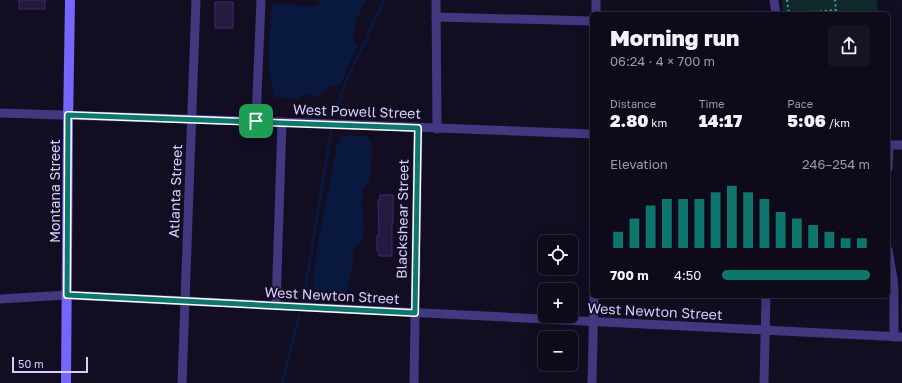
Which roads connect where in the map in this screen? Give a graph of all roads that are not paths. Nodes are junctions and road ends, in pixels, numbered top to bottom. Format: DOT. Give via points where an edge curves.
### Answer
graph roads {
  1 [pos="70,0"];
  2 [pos="196,0"];
  3 [pos="261,0"];
  4 [pos="436,0"];
  5 [pos="596,0"];
  6 [pos="774,0"];
  7 [pos="596,12"];
  8 [pos="776,12"];
  9 [pos="436,18"];
  10 [pos="590,21"];
  11 [pos="0,113"];
  12 [pos="68,115"];
  13 [pos="192,119"];
  14 [pos="256,121"];
  15 [pos="282,122"];
  16 [pos="418,128"];
  17 [pos="437,129"];
  18 [pos="590,134"];
  19 [pos="890,145"];
  20 [pos="902,145"];
  21 [pos="890,262"];
  22 [pos="67,295"];
  23 [pos="594,298"];
  24 [pos="766,298"];
  25 [pos="0,299"];
  26 [pos="185,302"];
  27 [pos="276,306"];
  28 [pos="415,313"];
  29 [pos="594,322"];
  30 [pos="765,330"];
  31 [pos="898,337"];
  32 [pos="66,383"];
  33 [pos="182,383"];
  34 [pos="414,383"];
  35 [pos="592,383"];
  36 [pos="764,383"];
  1 -- 12 [label="street, Montana Street"];
  2 -- 13 [label="street, Atlanta Street"];
  3 -- 14 [label="street"];
  4 -- 9 [label="street"];
  5 -- 7 [label="street"];
  6 -- 8 [label="street"];
  9 -- 10 [label="street"];
  9 -- 17 [label="street"];
  11 -- 12 [label="street, West Powell Street"];
  12 -- 13 [label="street, West Powell Street"];
  12 -- 22 [label="street, Montana Street"];
  13 -- 14 [label="street, West Powell Street"];
  13 -- 26 [label="street, Atlanta Street"];
  14 -- 15 [label="street, West Powell Street"];
  15 -- 16 [label="street, West Powell Street"];
  15 -- 27 [label="street"];
  16 -- 17 [label="street, West Powell Street"];
  16 -- 28 [label="street, Blackshear Street"];
  17 -- 18 [label="street, West Powell Street"];
  19 -- 20 [label="street"];
  21 -- 31 [label="street"];
  22 -- 25 [label="street, West Newton Street"];
  22 -- 26 [label="street, West Newton Street"];
  22 -- 32 [label="street, Montana Street"];
  23 -- 29 [label="street"];
  24 -- 30 [label="street"];
  26 -- 27 [label="street, West Newton Street"];
  26 -- 33 [label="street, Atlanta Street"];
  27 -- 28 [label="street, West Newton Street"];
  28 -- 29 [label="street, West Newton Street"];
  28 -- 34 [label="street, Blackshear Street"];
  29 -- 30 [label="street, West Newton Street"];
  29 -- 35 [label="street"];
  30 -- 31 [label="street, West Newton Street"];
  30 -- 36 [label="street"];
}
